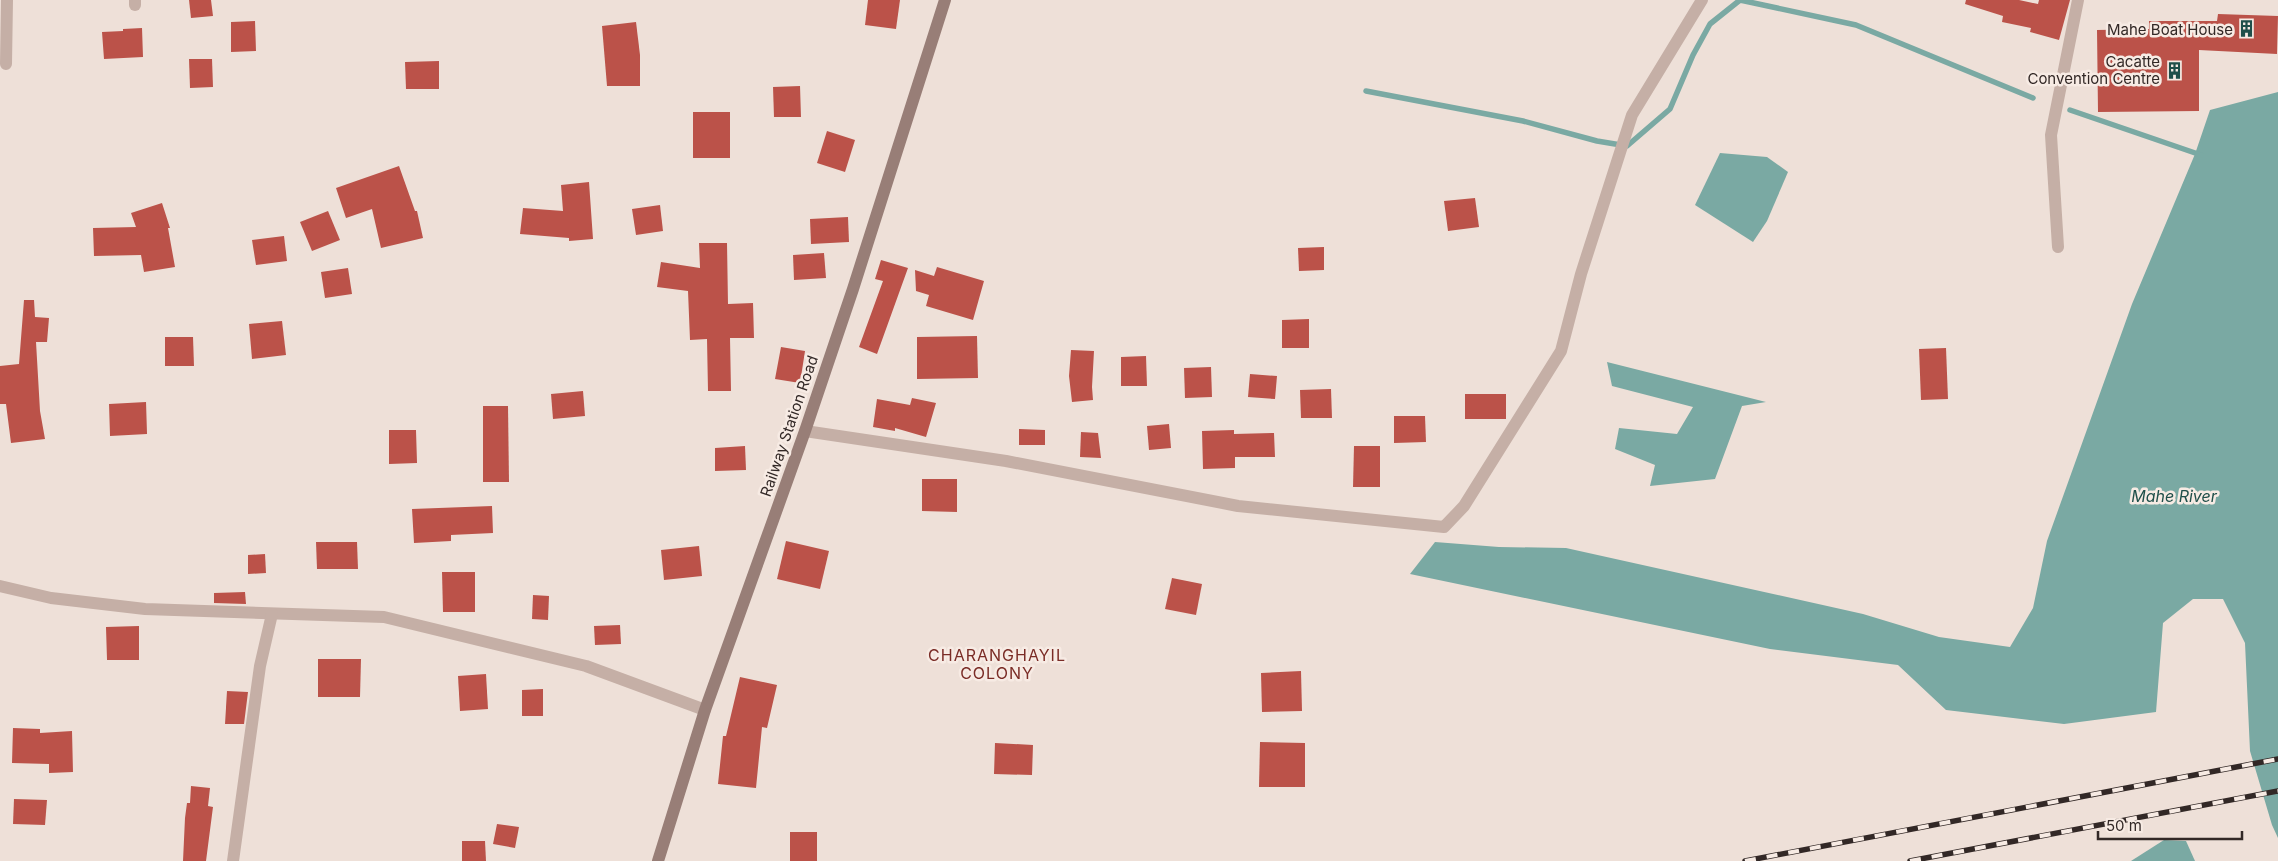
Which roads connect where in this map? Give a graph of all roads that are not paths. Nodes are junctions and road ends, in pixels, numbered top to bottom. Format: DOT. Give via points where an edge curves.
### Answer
graph roads {
  1 [pos="7,0"];
  2 [pos="945,0"];
  3 [pos="1702,0"];
  4 [pos="2078,0"];
  5 [pos="6,64"];
  6 [pos="2058,247"];
  7 [pos="806,430"];
  8 [pos="0,586"];
  9 [pos="272,614"];
  10 [pos="704,710"];
  11 [pos="233,861"];
  12 [pos="658,861"];
  1 -- 5 [label="street"];
  2 -- 7 [label="street, Railway Station Road"];
  3 -- 7 [label="street" via="1632,115 1581,274 1561,351 1464,506 1444,527 1238,506 1006,461"];
  4 -- 6 [label="street" via="2051,135"];
  7 -- 10 [label="street, Railway Station Road"];
  8 -- 9 [label="street" via="51,598 145,609"];
  9 -- 10 [label="street" via="384,618 586,666"];
  9 -- 11 [label="street" via="260,666"];
  10 -- 12 [label="street, Railway Station Road"];
}
